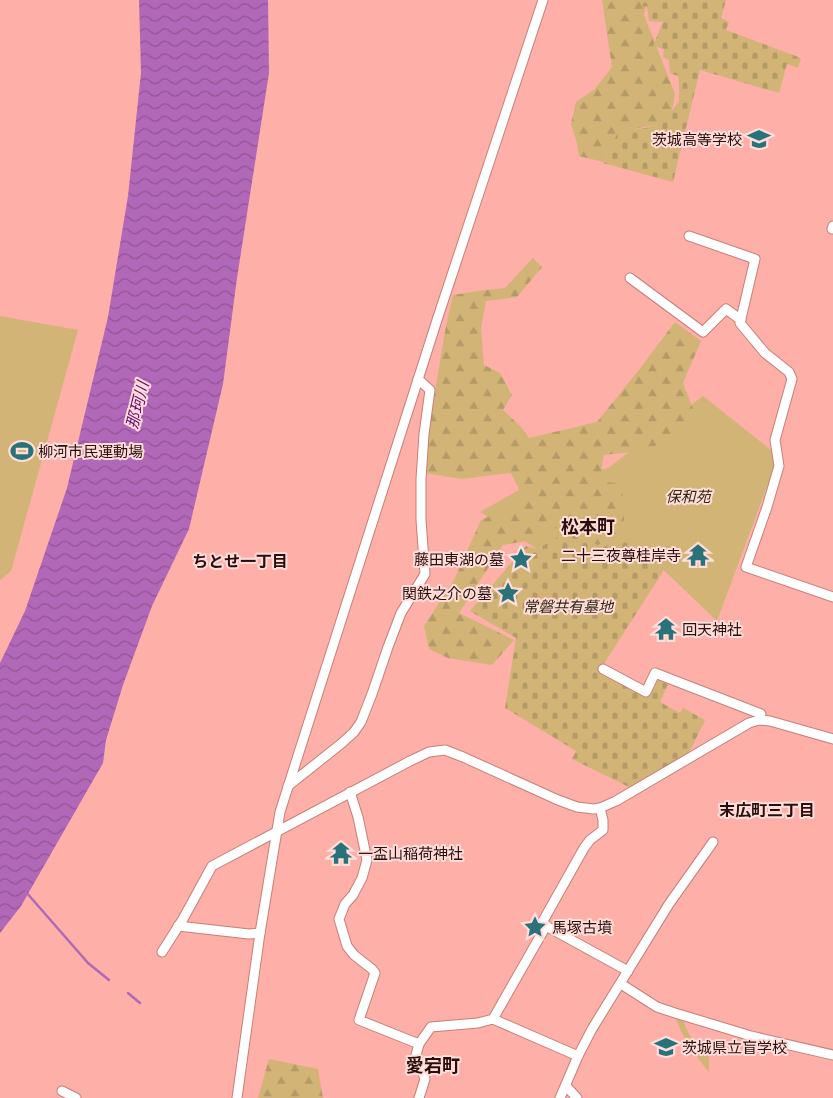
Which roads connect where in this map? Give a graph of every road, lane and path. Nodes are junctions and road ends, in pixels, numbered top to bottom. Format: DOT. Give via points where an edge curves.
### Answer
graph roads {
  1 [pos="543,0"];
  2 [pos="689,236"];
  3 [pos="630,278"];
  4 [pos="741,320"];
  5 [pos="418,379"];
  6 [pos="833,597"];
  7 [pos="603,669"];
  8 [pos="760,717"];
  9 [pos="833,739"];
  10 [pos="288,786"];
  11 [pos="350,792"];
  12 [pos="600,808"];
  13 [pos="276,832"];
  14 [pos="713,842"];
  15 [pos="178,926"];
  16 [pos="546,926"];
  17 [pos="260,933"];
  18 [pos="162,952"];
  19 [pos="628,971"];
  20 [pos="620,984"];
  21 [pos="492,1019"];
  22 [pos="419,1044"];
  23 [pos="833,1055"];
  24 [pos="578,1056"];
  25 [pos="566,1086"];
  26 [pos="62,1091"];
  27 [pos="76,1098"];
  28 [pos="237,1098"];
  29 [pos="419,1098"];
  30 [pos="560,1098"];
  31 [pos="577,1098"];
  1 -- 5 [label="street"];
  2 -- 4 [label="street" via="756,259"];
  3 -- 4 [label="street" via="703,332 726,309"];
  4 -- 6 [label="street" via="740,323 765,354 789,372 792,379 776,440 779,466 746,567"];
  5 -- 10 [label="street"];
  5 -- 10 [label="street" via="430,390 421,480 425,574 401,613 361,722 342,743"];
  7 -- 8 [label="street" via="646,692 655,673"];
  8 -- 9 [label="street"];
  8 -- 12 [label="street"];
  10 -- 13 [label="street"];
  11 -- 12 [label="street" via="410,760 445,750 558,800 577,807"];
  11 -- 13 [label="street"];
  11 -- 22 [label="street" via="366,860 362,878 339,919 347,946 375,974 359,1020"];
  12 -- 16 [label="street" via="603,830 590,840 576,862 543,921"];
  13 -- 15 [label="street" via="212,866"];
  13 -- 17 [label="street"];
  14 -- 19 [label="street" via="669,904"];
  15 -- 17 [label="street"];
  15 -- 18 [label="street"];
  16 -- 19 [label="street"];
  16 -- 21 [label="street"];
  17 -- 28 [label="street"];
  19 -- 20 [label="street"];
  20 -- 23 [label="street" via="657,1007 675,1013 751,1036"];
  20 -- 24 [label="street"];
  21 -- 22 [label="street" via="432,1027"];
  21 -- 24 [label="street"];
  22 -- 29 [label="street" via="416,1055 425,1079"];
  24 -- 25 [label="street"];
  25 -- 30 [label="street"];
  25 -- 31 [label="street"];
  26 -- 27 [label="street"];
}
